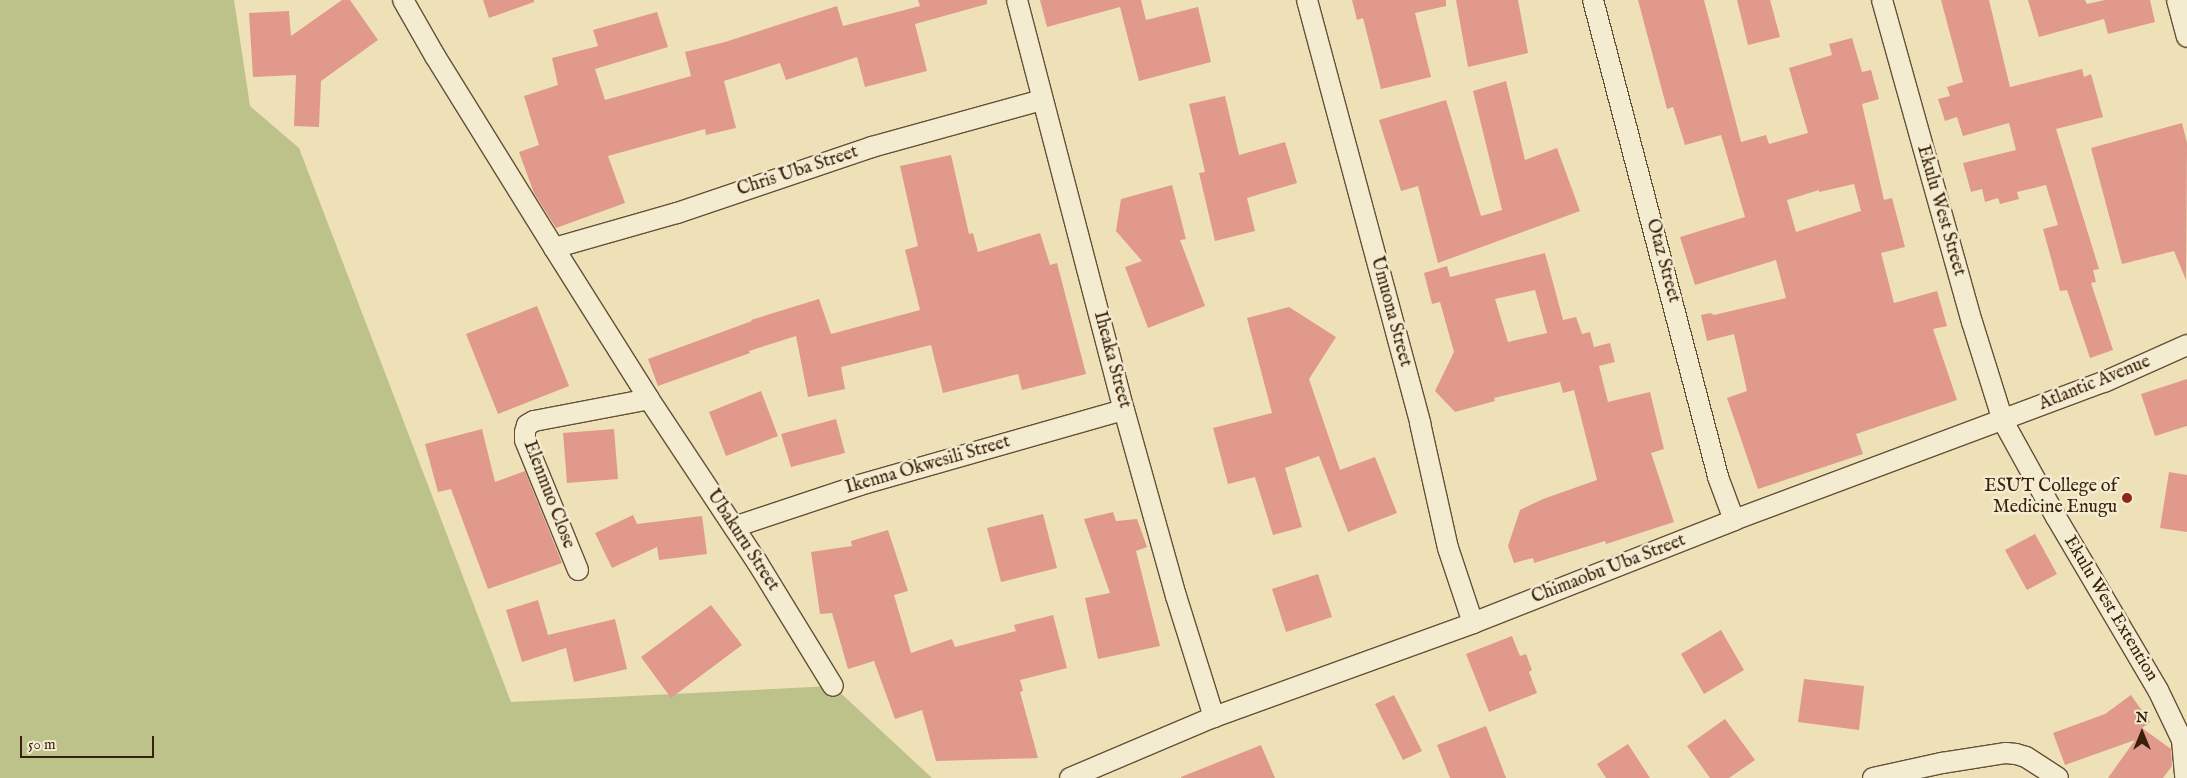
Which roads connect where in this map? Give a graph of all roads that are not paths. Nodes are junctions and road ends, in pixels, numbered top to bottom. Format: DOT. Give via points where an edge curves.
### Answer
graph roads {
  1 [pos="403,0"];
  2 [pos="1017,0"];
  3 [pos="1307,0"];
  4 [pos="1593,0"];
  5 [pos="1882,0"];
  6 [pos="2177,0"];
  7 [pos="2187,37"];
  8 [pos="1042,100"];
  9 [pos="554,248"];
  10 [pos="2187,345"];
  11 [pos="649,399"];
  12 [pos="1124,410"];
  13 [pos="2003,420"];
  14 [pos="1734,520"];
  15 [pos="734,527"];
  16 [pos="578,570"];
  17 [pos="1474,623"];
  18 [pos="833,686"];
  19 [pos="1214,717"];
  20 [pos="1080,776"];
  21 [pos="1873,778"];
  22 [pos="2058,778"];
  23 [pos="2185,778"];
  1 -- 9 [label="street, Ubakuru Street"];
  2 -- 8 [label="street, Iheaka Street"];
  3 -- 17 [label="street, Umuona Street" via="1420,423 1448,548"];
  4 -- 14 [label="street, Otaz Street" via="1718,477"];
  5 -- 13 [label="street, Ekulu West Street" via="1972,322"];
  6 -- 7 [label="street"];
  8 -- 9 [label="street, Chris Uba Street" via="881,144 677,213"];
  8 -- 12 [label="street, Iheaka Street"];
  9 -- 11 [label="street, Ubakuru Street"];
  10 -- 13 [label="street, Atlantic Avenue" via="2104,382"];
  11 -- 15 [label="street, Ubakuru Street"];
  11 -- 16 [label="street, Elenmuo Close" via="534,420 524,432"];
  12 -- 15 [label="street, Ikenna Okwesili Street" via="860,485"];
  12 -- 19 [label="street, Iheaka Street"];
  13 -- 14 [label="street, Chimaobu Uba Street"];
  13 -- 23 [label="street, Ekulu West Extention" via="2158,690 2182,740"];
  14 -- 17 [label="street, Chimaobu Uba Street"];
  15 -- 18 [label="street, Ubakuru Street"];
  17 -- 19 [label="street, Chimaobu Uba Street"];
  19 -- 20 [label="street, Chimaobu Uba Street"];
  21 -- 22 [label="street" via="2006,753 2026,758"];
}
